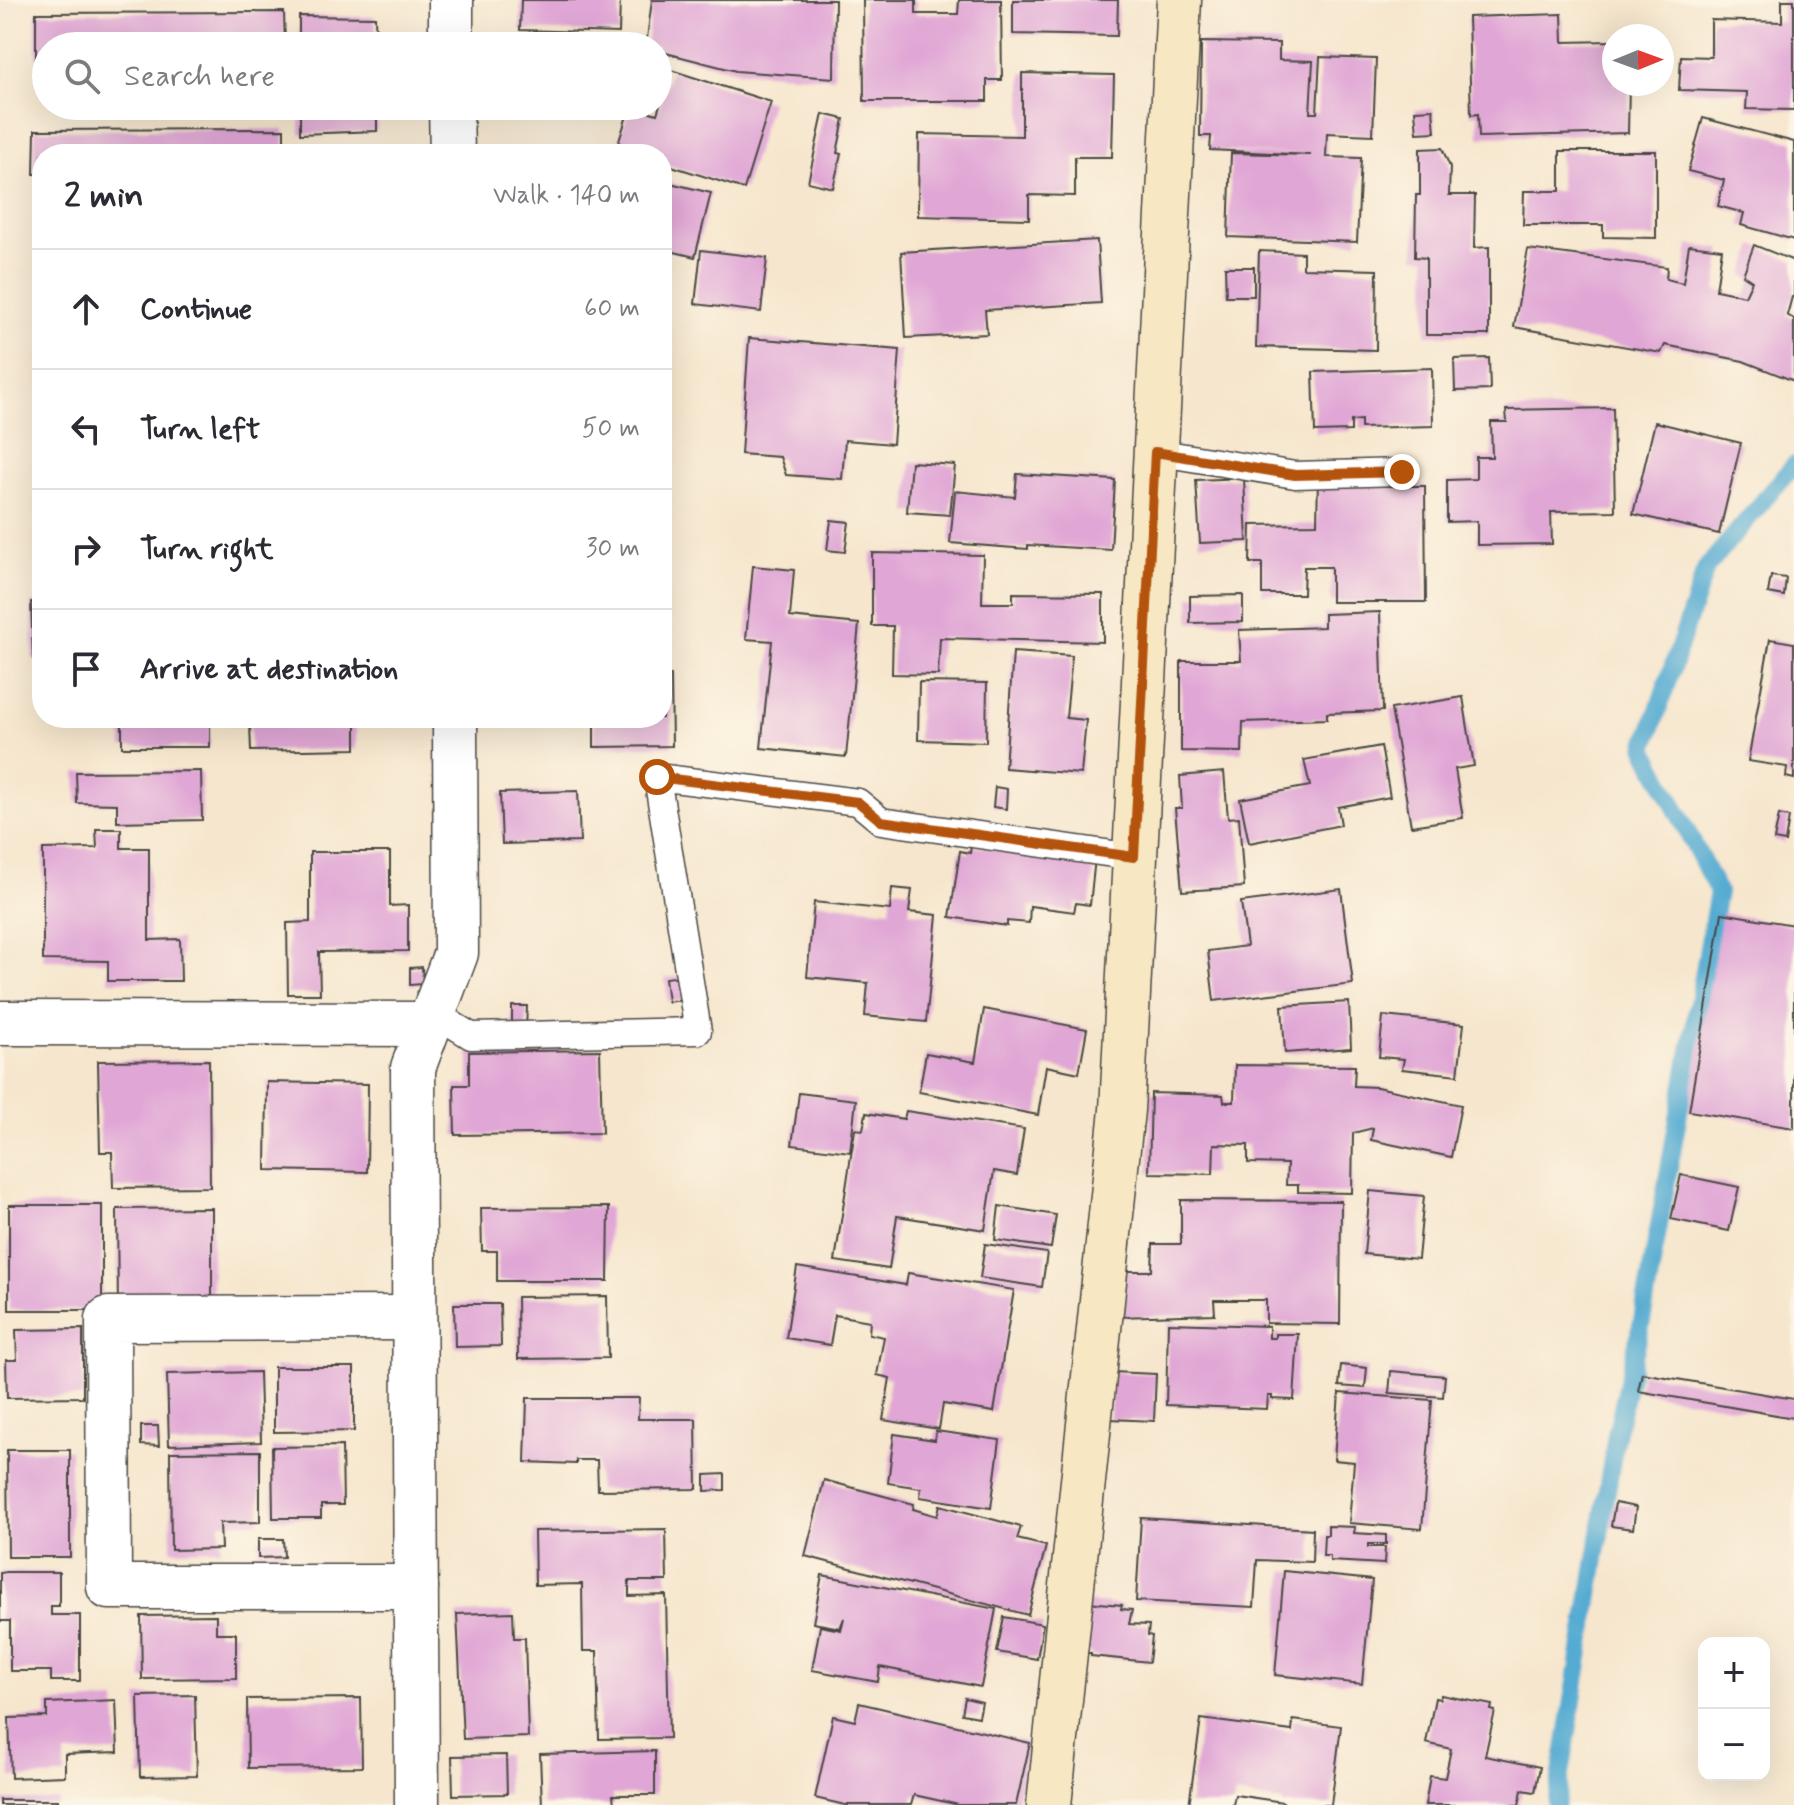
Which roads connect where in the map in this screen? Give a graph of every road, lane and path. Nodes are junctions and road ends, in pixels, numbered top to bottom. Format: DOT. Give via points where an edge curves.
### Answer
graph roads {
  1 [pos="451,0"];
  2 [pos="1179,0"];
  3 [pos="451,32"];
  4 [pos="451,120"];
  5 [pos="452,144"];
  6 [pos="1155,452"];
  7 [pos="1402,472"];
  8 [pos="455,728"];
  9 [pos="1134,857"];
  10 [pos="432,1018"];
  11 [pos="0,1023"];
  12 [pos="414,1318"];
  13 [pos="416,1587"];
  14 [pos="416,1805"];
  15 [pos="1049,1805"];
  1 -- 3 [label="street"];
  2 -- 6 [label="street"];
  4 -- 5 [label="street"];
  6 -- 7 [label="lane" via="1295,475"];
  6 -- 9 [label="street"];
  8 -- 10 [label="street" via="456,953"];
  9 -- 10 [label="lane" via="881,821 858,802 657,777 698,1031 471,1036"];
  9 -- 15 [label="street" via="1122,1110"];
  10 -- 11 [label="street"];
  10 -- 12 [label="street" via="413,1068"];
  12 -- 13 [label="street"];
  12 -- 13 [label="street" via="108,1319 109,1587"];
  13 -- 14 [label="street"];
}
